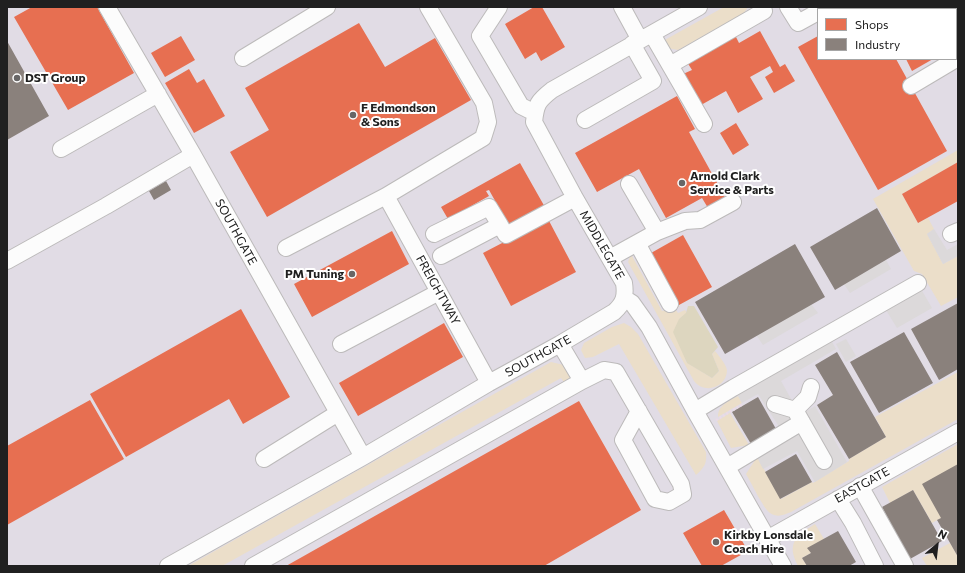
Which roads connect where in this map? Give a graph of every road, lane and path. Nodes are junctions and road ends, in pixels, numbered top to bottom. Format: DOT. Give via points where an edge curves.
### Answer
graph roads {
  1 [pos="108,7"];
  2 [pos="327,7"];
  3 [pos="428,7"];
  4 [pos="499,7"];
  5 [pos="622,7"];
  6 [pos="699,7"];
  7 [pos="762,7"];
  8 [pos="788,7"];
  9 [pos="817,13"];
  10 [pos="641,39"];
  11 [pos="243,58"];
  12 [pos="955,60"];
  13 [pos="670,64"];
  14 [pos="911,86"];
  15 [pos="158,94"];
  16 [pos="535,113"];
  17 [pos="585,120"];
  18 [pos="704,124"];
  19 [pos="60,149"];
  20 [pos="193,155"];
  21 [pos="629,184"];
  22 [pos="386,196"];
  23 [pos="575,198"];
  24 [pos="733,202"];
  25 [pos="500,225"];
  26 [pos="657,232"];
  27 [pos="434,234"];
  28 [pos="637,243"];
  29 [pos="286,248"];
  30 [pos="441,256"];
  31 [pos="610,258"];
  32 [pos="7,261"];
  33 [pos="918,283"];
  34 [pos="439,292"];
  35 [pos="624,298"];
  36 [pos="670,304"];
  37 [pos="341,344"];
  38 [pos="560,344"];
  39 [pos="582,381"];
  40 [pos="489,383"];
  41 [pos="811,387"];
  42 [pos="743,404"];
  43 [pos="775,404"];
  44 [pos="639,411"];
  45 [pos="695,411"];
  46 [pos="338,413"];
  47 [pos="798,416"];
  48 [pos="716,421"];
  49 [pos="958,432"];
  50 [pos="363,457"];
  51 [pos="264,459"];
  52 [pos="824,461"];
  53 [pos="727,467"];
  54 [pos="860,486"];
  55 [pos="838,499"];
  56 [pos="767,539"];
  57 [pos="168,566"];
  58 [pos="253,566"];
  59 [pos="783,566"];
  60 [pos="875,566"];
  61 [pos="905,566"];
  1 -- 15 [label="street, SOUTHGATE"];
  2 -- 11 [label="street"];
  3 -- 22 [label="street" via="484,103 488,122 483,138"];
  4 -- 16 [label="street" via="480,36 521,106"];
  5 -- 10 [label="street"];
  6 -- 10 [label="street"];
  7 -- 13 [label="street" via="764,11"];
  8 -- 9 [label="street" via="798,23"];
  10 -- 13 [label="street"];
  10 -- 16 [label="street" via="552,90 540,100"];
  10 -- 17 [label="street" via="653,81"];
  12 -- 14 [label="street"];
  13 -- 18 [label="street"];
  15 -- 19 [label="street"];
  15 -- 20 [label="street, SOUTHGATE"];
  16 -- 23 [label="street, MIDDLEGATE" via="534,122"];
  20 -- 32 [label="street"];
  20 -- 46 [label="street, SOUTHGATE"];
  21 -- 26 [label="street"];
  22 -- 29 [label="street"];
  22 -- 34 [label="street, FREIGHTWAY"];
  23 -- 25 [label="street" via="506,236"];
  23 -- 31 [label="street, MIDDLEGATE"];
  24 -- 26 [label="street" via="700,220 685,221"];
  25 -- 27 [label="street" via="489,207"];
  25 -- 30 [label="street"];
  26 -- 28 [label="street"];
  28 -- 31 [label="street"];
  28 -- 36 [label="street"];
  31 -- 35 [label="street, MIDDLEGATE" via="624,283"];
  33 -- 45 [label="street"];
  34 -- 37 [label="street"];
  34 -- 40 [label="street, FREIGHTWAY"];
  35 -- 38 [label="street, SOUTHGATE" via="614,312"];
  35 -- 45 [label="street" via="632,303 649,328"];
  38 -- 39 [label="street"];
  38 -- 40 [label="street, SOUTHGATE"];
  39 -- 44 [label="street" via="604,370 616,372"];
  39 -- 58 [label="street"];
  40 -- 50 [label="street, SOUTHGATE"];
  41 -- 47 [label="street"];
  42 -- 48 [label="path"];
  43 -- 47 [label="street"];
  44 -- 44 [label="street" via="681,484 683,494 669,502 655,499 623,440"];
  45 -- 53 [label="street"];
  46 -- 50 [label="street, SOUTHGATE"];
  46 -- 51 [label="street"];
  47 -- 52 [label="street"];
  47 -- 53 [label="street"];
  49 -- 54 [label="street, EASTGATE"];
  50 -- 57 [label="street, SOUTHGATE"];
  53 -- 56 [label="street"];
  54 -- 55 [label="street, EASTGATE"];
  54 -- 61 [label="street"];
  55 -- 56 [label="street, EASTGATE"];
  55 -- 60 [label="street"];
  56 -- 59 [label="street"];
}
